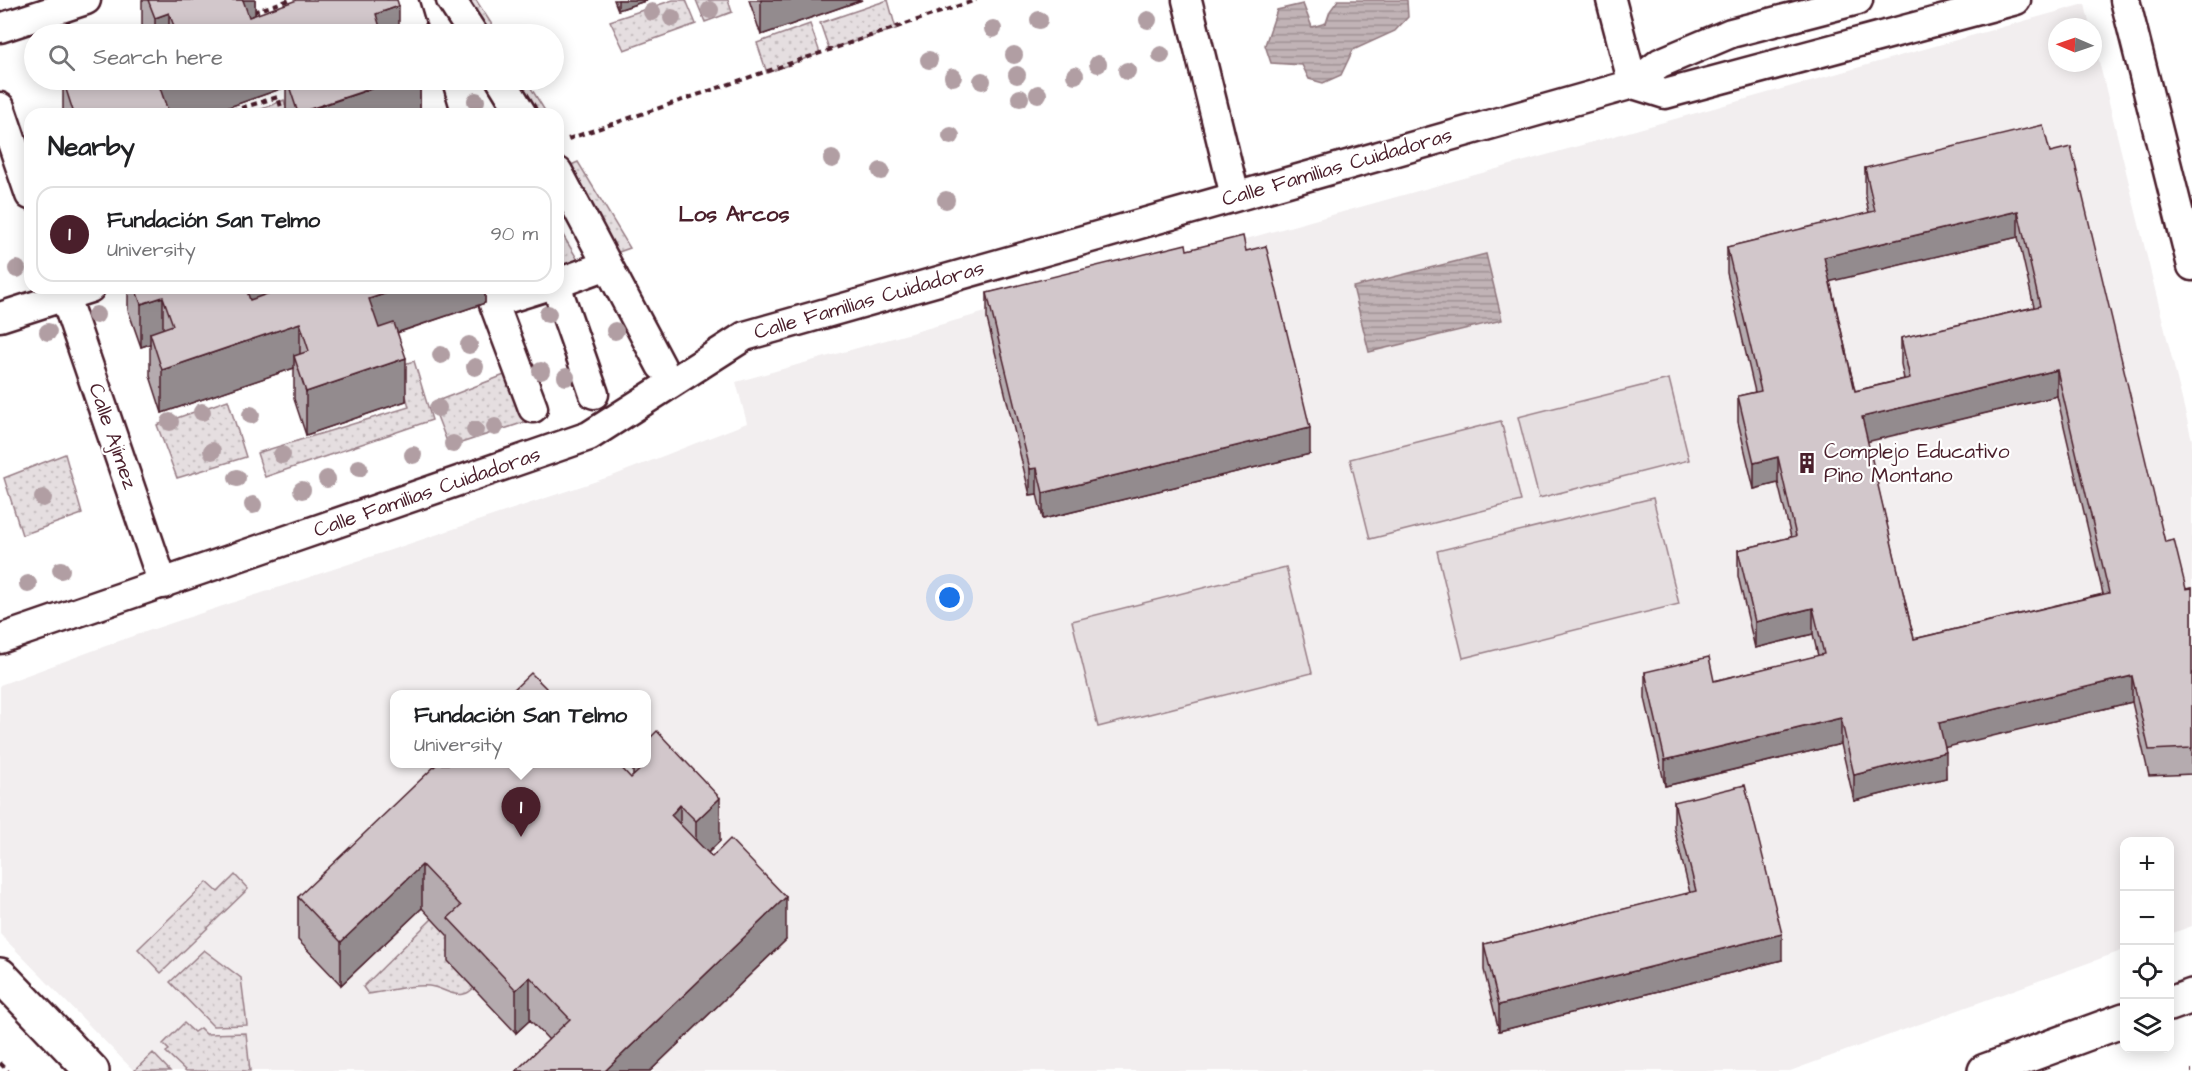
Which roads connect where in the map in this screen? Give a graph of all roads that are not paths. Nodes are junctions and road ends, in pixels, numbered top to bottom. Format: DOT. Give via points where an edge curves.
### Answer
graph roads {
  1 [pos="86,0"];
  2 [pos="403,0"];
  3 [pos="452,0"];
  4 [pos="1187,0"];
  5 [pos="1611,0"];
  6 [pos="1858,0"];
  7 [pos="2016,0"];
  8 [pos="2125,0"];
  9 [pos="409,24"];
  10 [pos="467,24"];
  11 [pos="0,28"];
  12 [pos="1633,84"];
  13 [pos="428,90"];
  14 [pos="507,90"];
  15 [pos="0,107"];
  16 [pos="433,108"];
  17 [pos="518,108"];
  18 [pos="24,177"];
  19 [pos="564,183"];
  20 [pos="1235,196"];
  21 [pos="608,265"];
  22 [pos="2192,266"];
  23 [pos="564,281"];
  24 [pos="64,294"];
  25 [pos="73,294"];
  26 [pos="498,294"];
  27 [pos="559,294"];
  28 [pos="0,317"];
  29 [pos="661,366"];
  30 [pos="594,394"];
  31 [pos="533,408"];
  32 [pos="163,584"];
  33 [pos="0,639"];
  34 [pos="0,975"];
  35 [pos="2192,996"];
  36 [pos="2174,1002"];
  37 [pos="2120,1021"];
  38 [pos="92,1071"];
  39 [pos="1985,1071"];
  1 -- 11 [label="street"];
  2 -- 9 [label="street"];
  3 -- 10 [label="street"];
  4 -- 20 [label="street"];
  5 -- 12 [label="street"];
  6 -- 12 [label="street, Calle Familias Cuidadoras" via="1731,33 1660,63"];
  7 -- 12 [label="street" via="1665,94"];
  8 -- 22 [label="street"];
  12 -- 20 [label="street, Calle Familias Cuidadoras"];
  13 -- 16 [label="street"];
  14 -- 17 [label="street"];
  15 -- 18 [label="street"];
  19 -- 21 [label="street"];
  20 -- 32 [label="street, Calle Familias Cuidadoras" via="745,336 589,436"];
  21 -- 23 [label="street"];
  21 -- 29 [label="street"];
  24 -- 28 [label="street"];
  25 -- 32 [label="street, Calle Ajímez"];
  26 -- 31 [label="street"];
  27 -- 30 [label="street"];
  32 -- 33 [label="street, Calle Familias Cuidadoras"];
  34 -- 38 [label="main road"];
  35 -- 36 [label="main road"];
  37 -- 39 [label="main road"];
}
